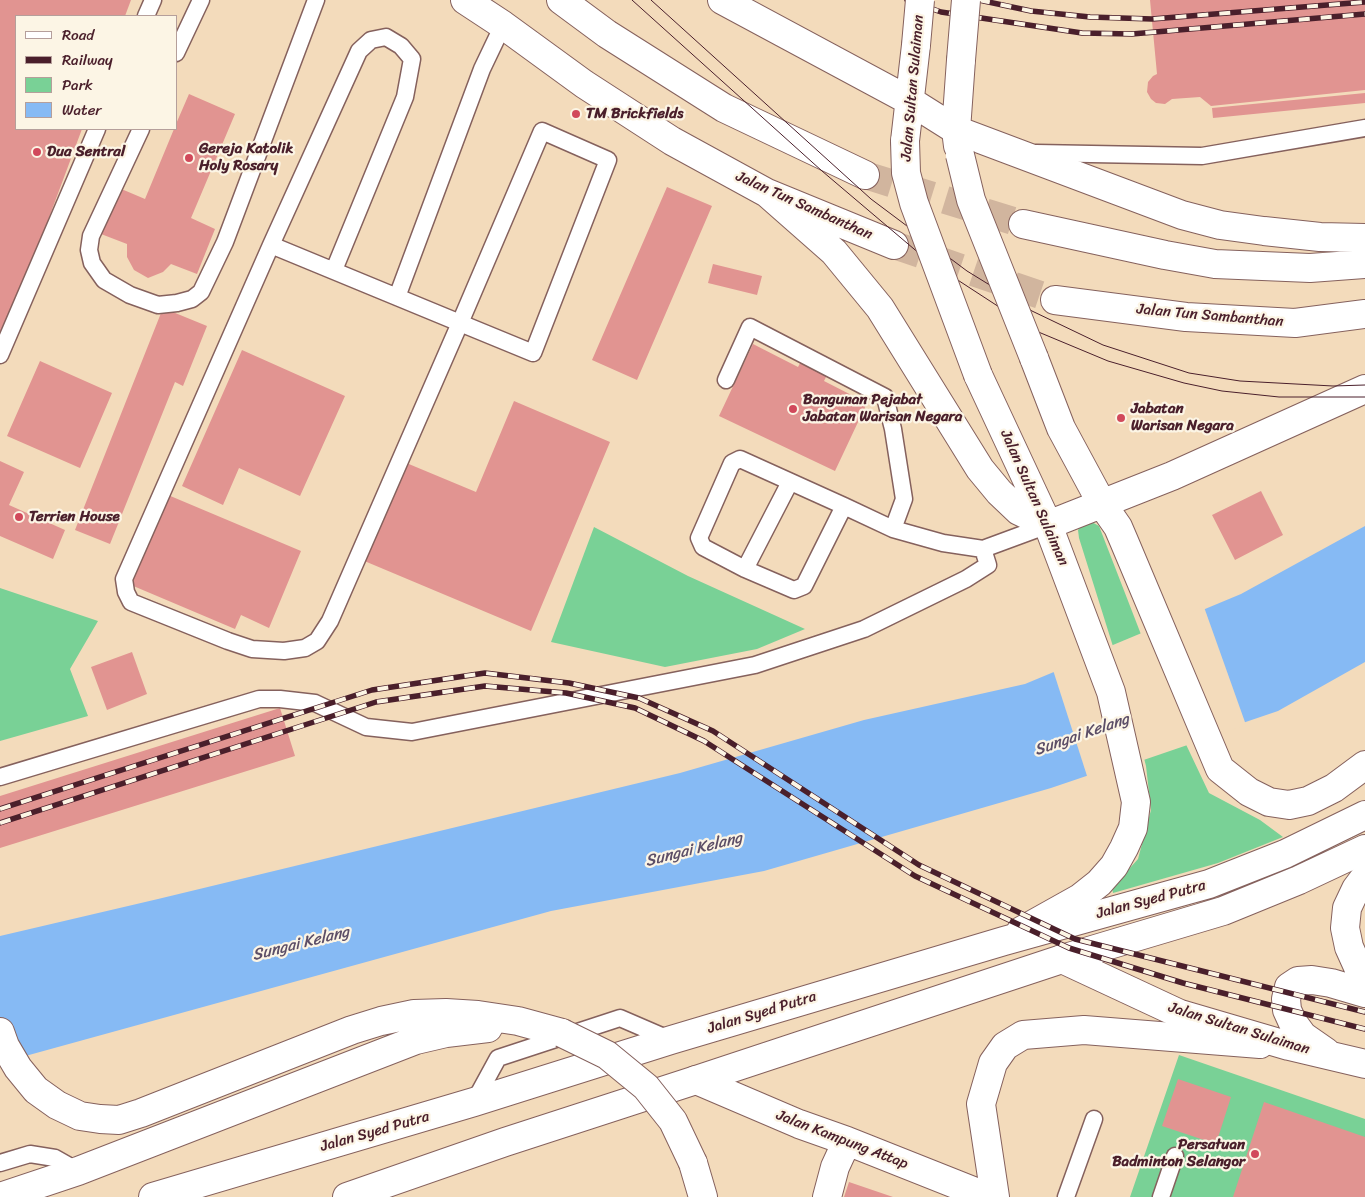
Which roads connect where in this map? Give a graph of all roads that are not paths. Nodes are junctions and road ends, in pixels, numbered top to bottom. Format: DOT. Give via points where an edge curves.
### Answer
graph roads {
  1 [pos="153,0"];
  2 [pos="201,0"];
  3 [pos="316,0"];
  4 [pos="465,0"];
  5 [pos="560,0"];
  6 [pos="722,0"];
  7 [pos="920,0"];
  8 [pos="966,0"];
  9 [pos="146,15"];
  10 [pos="503,25"];
  11 [pos="178,49"];
  12 [pos="910,101"];
  13 [pos="1365,128"];
  14 [pos="141,130"];
  15 [pos="93,131"];
  16 [pos="958,142"];
  17 [pos="1019,152"];
  18 [pos="865,175"];
  19 [pos="767,193"];
  20 [pos="1023,224"];
  21 [pos="1365,238"];
  22 [pos="272,245"];
  23 [pos="894,245"];
  24 [pos="1365,264"];
  25 [pos="334,270"];
  26 [pos="397,297"];
  27 [pos="1055,300"];
  28 [pos="1365,314"];
  29 [pos="460,323"];
  30 [pos="0,355"];
  31 [pos="726,380"];
  32 [pos="1365,390"];
  33 [pos="790,482"];
  34 [pos="1102,504"];
  35 [pos="844,506"];
  36 [pos="1048,525"];
  37 [pos="893,529"];
  38 [pos="983,549"];
  39 [pos="745,569"];
  40 [pos="1365,765"];
  41 [pos="0,776"];
  42 [pos="1365,815"];
  43 [pos="1365,849"];
  44 [pos="1365,877"];
  45 [pos="1004,941"];
  46 [pos="1062,959"];
  47 [pos="1365,977"];
  48 [pos="1365,994"];
  49 [pos="0,1032"];
  50 [pos="562,1033"];
  51 [pos="671,1040"];
  52 [pos="1289,1046"];
  53 [pos="1329,1055"];
  54 [pos="1365,1064"];
  55 [pos="696,1080"];
  56 [pos="474,1102"];
  57 [pos="1094,1119"];
  58 [pos="847,1141"];
  59 [pos="1175,1156"];
  60 [pos="0,1163"];
  61 [pos="78,1171"];
  62 [pos="0,1197"];
  63 [pos="153,1197"];
  64 [pos="347,1197"];
  65 [pos="703,1197"];
  66 [pos="826,1197"];
  67 [pos="988,1197"];
  68 [pos="995,1197"];
  69 [pos="1066,1197"];
  70 [pos="1160,1197"];
  1 -- 9 [label="lane"];
  2 -- 11 [label="lane"];
  3 -- 14 [label="lane" via="225,242 201,292 192,299 177,303 158,305 130,295 104,280 92,262 89,250 91,236"];
  4 -- 10 [label="main road, Jalan Tun Sambanthan"];
  5 -- 18 [label="main road" via="607,34 724,108"];
  6 -- 12 [label="main road"];
  7 -- 12 [label="main road, Jalan Sultan Sulaiman, bridge"];
  8 -- 16 [label="main road, bridge"];
  10 -- 19 [label="main road, Jalan Tun Sambanthan" via="584,84 672,141"];
  10 -- 26 [label="lane" via="482,69"];
  12 -- 16 [label="main road"];
  12 -- 36 [label="main road, Jalan Sultan Sulaiman, bridge" via="905,141 906,173 914,203 978,375"];
  13 -- 17 [label="lane" via="1202,156"];
  15 -- 30 [label="lane"];
  16 -- 17 [label="main road"];
  16 -- 34 [label="main road, bridge" via="971,200 1061,428"];
  17 -- 21 [label="main road" via="1182,215 1220,225 1320,237"];
  19 -- 23 [label="main road, Jalan Tun Sambanthan"];
  19 -- 36 [label="main road" via="834,252 880,308 980,469 998,492 1019,511"];
  20 -- 24 [label="main road" via="1215,264 1310,268"];
  22 -- 25 [label="lane"];
  22 -- 25 [label="lane" via="360,51 370,40 386,37 401,46 412,59 405,97"];
  22 -- 29 [label="lane" via="124,579 131,602 252,648 284,651 305,648 317,641 330,621"];
  25 -- 26 [label="lane"];
  26 -- 29 [label="lane"];
  27 -- 28 [label="main road, Jalan Tun Sambanthan" via="1186,317 1295,323"];
  29 -- 29 [label="lane" via="533,353 608,160 542,131"];
  31 -- 37 [label="lane" via="750,327 885,397 904,499"];
  32 -- 34 [label="main road"];
  33 -- 35 [label="lane"];
  33 -- 39 [label="lane"];
  33 -- 39 [label="lane" via="740,459 732,464 699,538 703,547"];
  34 -- 36 [label="main road"];
  34 -- 40 [label="main road" via="1118,527 1220,769 1249,792 1269,802 1289,805 1308,801 1334,788"];
  35 -- 37 [label="lane"];
  35 -- 39 [label="lane" via="804,586 794,590"];
  36 -- 38 [label="lane"];
  36 -- 45 [label="main road, Jalan Sultan Sulaiman" via="1111,692 1136,802 1133,828 1124,848 1099,883 1080,898"];
  37 -- 38 [label="lane" via="943,543"];
  38 -- 41 [label="lane" via="988,565 966,580 864,629 755,665 412,732 366,726 316,703 259,699"];
  42 -- 45 [label="main road, Jalan Syed Putra" via="1285,854 1209,884"];
  43 -- 46 [label="main road, Jalan Syed Putra" via="1224,911"];
  44 -- 47 [label="main road" via="1347,908 1345,928 1349,947"];
  45 -- 51 [label="main road, Jalan Syed Putra"];
  46 -- 52 [label="main road, Jalan Sultan Sulaiman" via="1180,1014"];
  46 -- 55 [label="main road, Jalan Syed Putra"];
  48 -- 53 [label="main road" via="1312,980 1298,981 1289,987 1286,999 1292,1021 1303,1036"];
  49 -- 50 [label="main road" via="18,1068 36,1090 57,1106 100,1120 119,1120 141,1113 352,1030 414,1014 478,1015 518,1021"];
  50 -- 61 [label="main road" via="480,1028 416,1040"];
  50 -- 65 [label="main road, bridge" via="607,1055 646,1087 672,1121 693,1163"];
  51 -- 56 [label="main road, Jalan Syed Putra"];
  51 -- 56 [label="lane" via="620,1018 498,1058"];
  52 -- 53 [label="main road, Jalan Sultan Sulaiman"];
  52 -- 68 [label="main road" via="1084,1030 1023,1035 1005,1046 993,1063 982,1104"];
  53 -- 54 [label="main road, Jalan Sultan Sulaiman"];
  55 -- 58 [label="main road, Jalan Kampung Attap"];
  55 -- 64 [label="main road, Jalan Syed Putra"];
  56 -- 63 [label="main road, Jalan Syed Putra"];
  57 -- 69 [label="lane"];
  58 -- 66 [label="main road"];
  58 -- 67 [label="main road, Jalan Kampung Attap"];
  59 -- 70 [label="lane"];
  60 -- 61 [label="lane" via="30,1154 55,1158"];
  61 -- 62 [label="main road"];
}
